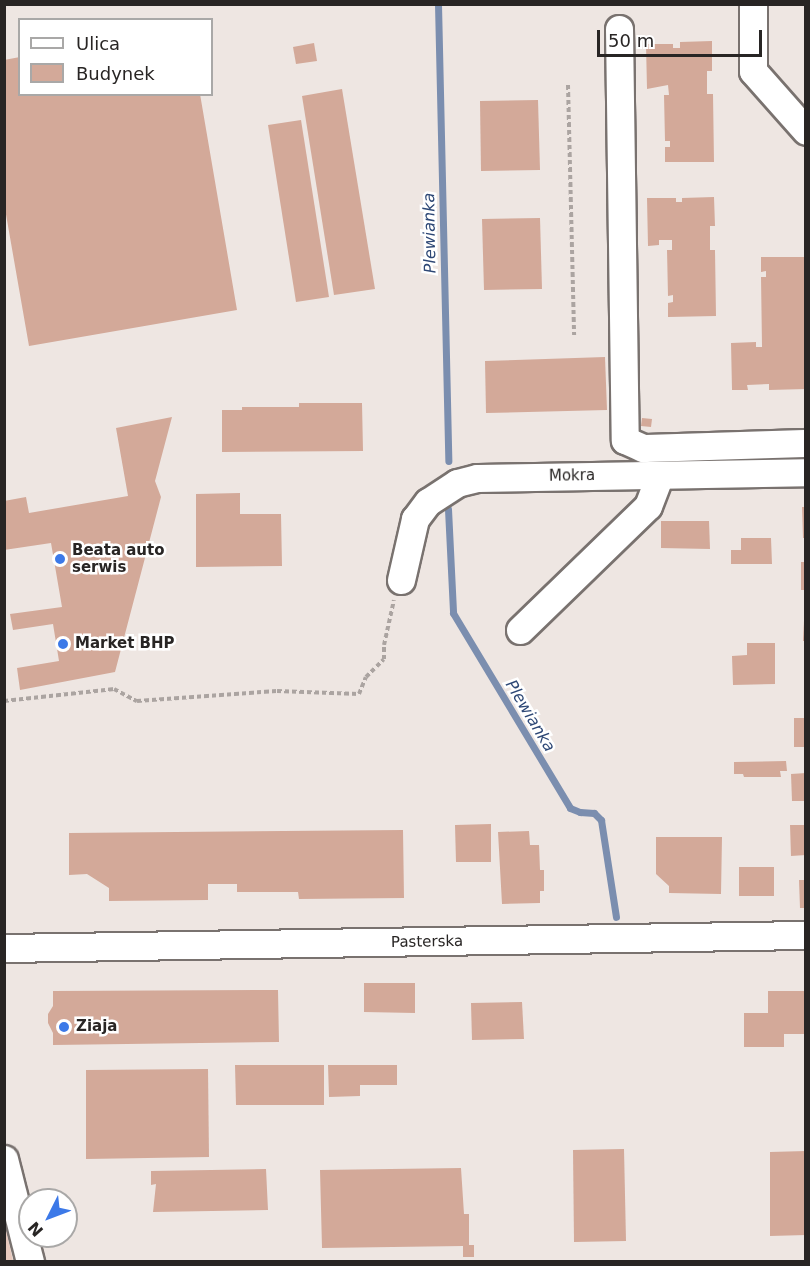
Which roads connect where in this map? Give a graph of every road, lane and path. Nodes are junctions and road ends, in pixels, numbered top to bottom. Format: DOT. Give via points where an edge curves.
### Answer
graph roads {
  1 [pos="753,4"];
  2 [pos="619,29"];
  3 [pos="568,85"];
  4 [pos="806,131"];
  5 [pos="574,335"];
  6 [pos="806,443"];
  7 [pos="806,472"];
  8 [pos="660,475"];
  9 [pos="401,580"];
  10 [pos="520,630"];
  11 [pos="4,701"];
  12 [pos="806,935"];
  13 [pos="4,948"];
  14 [pos="5,1160"];
  15 [pos="30,1262"];
  1 -- 4 [label="street" via="753,71"];
  2 -- 6 [label="street" via="625,440 643,448"];
  3 -- 5 [label="path"];
  7 -- 8 [label="street, Mokra"];
  8 -- 9 [label="street, Mokra" via="477,478 457,483 428,501 415,519"];
  8 -- 10 [label="street" via="648,506"];
  9 -- 11 [label="path" via="384,659 366,677 359,694 277,691 136,701 114,689"];
  12 -- 13 [label="street, Pasterska"];
  14 -- 15 [label="street"];
}
